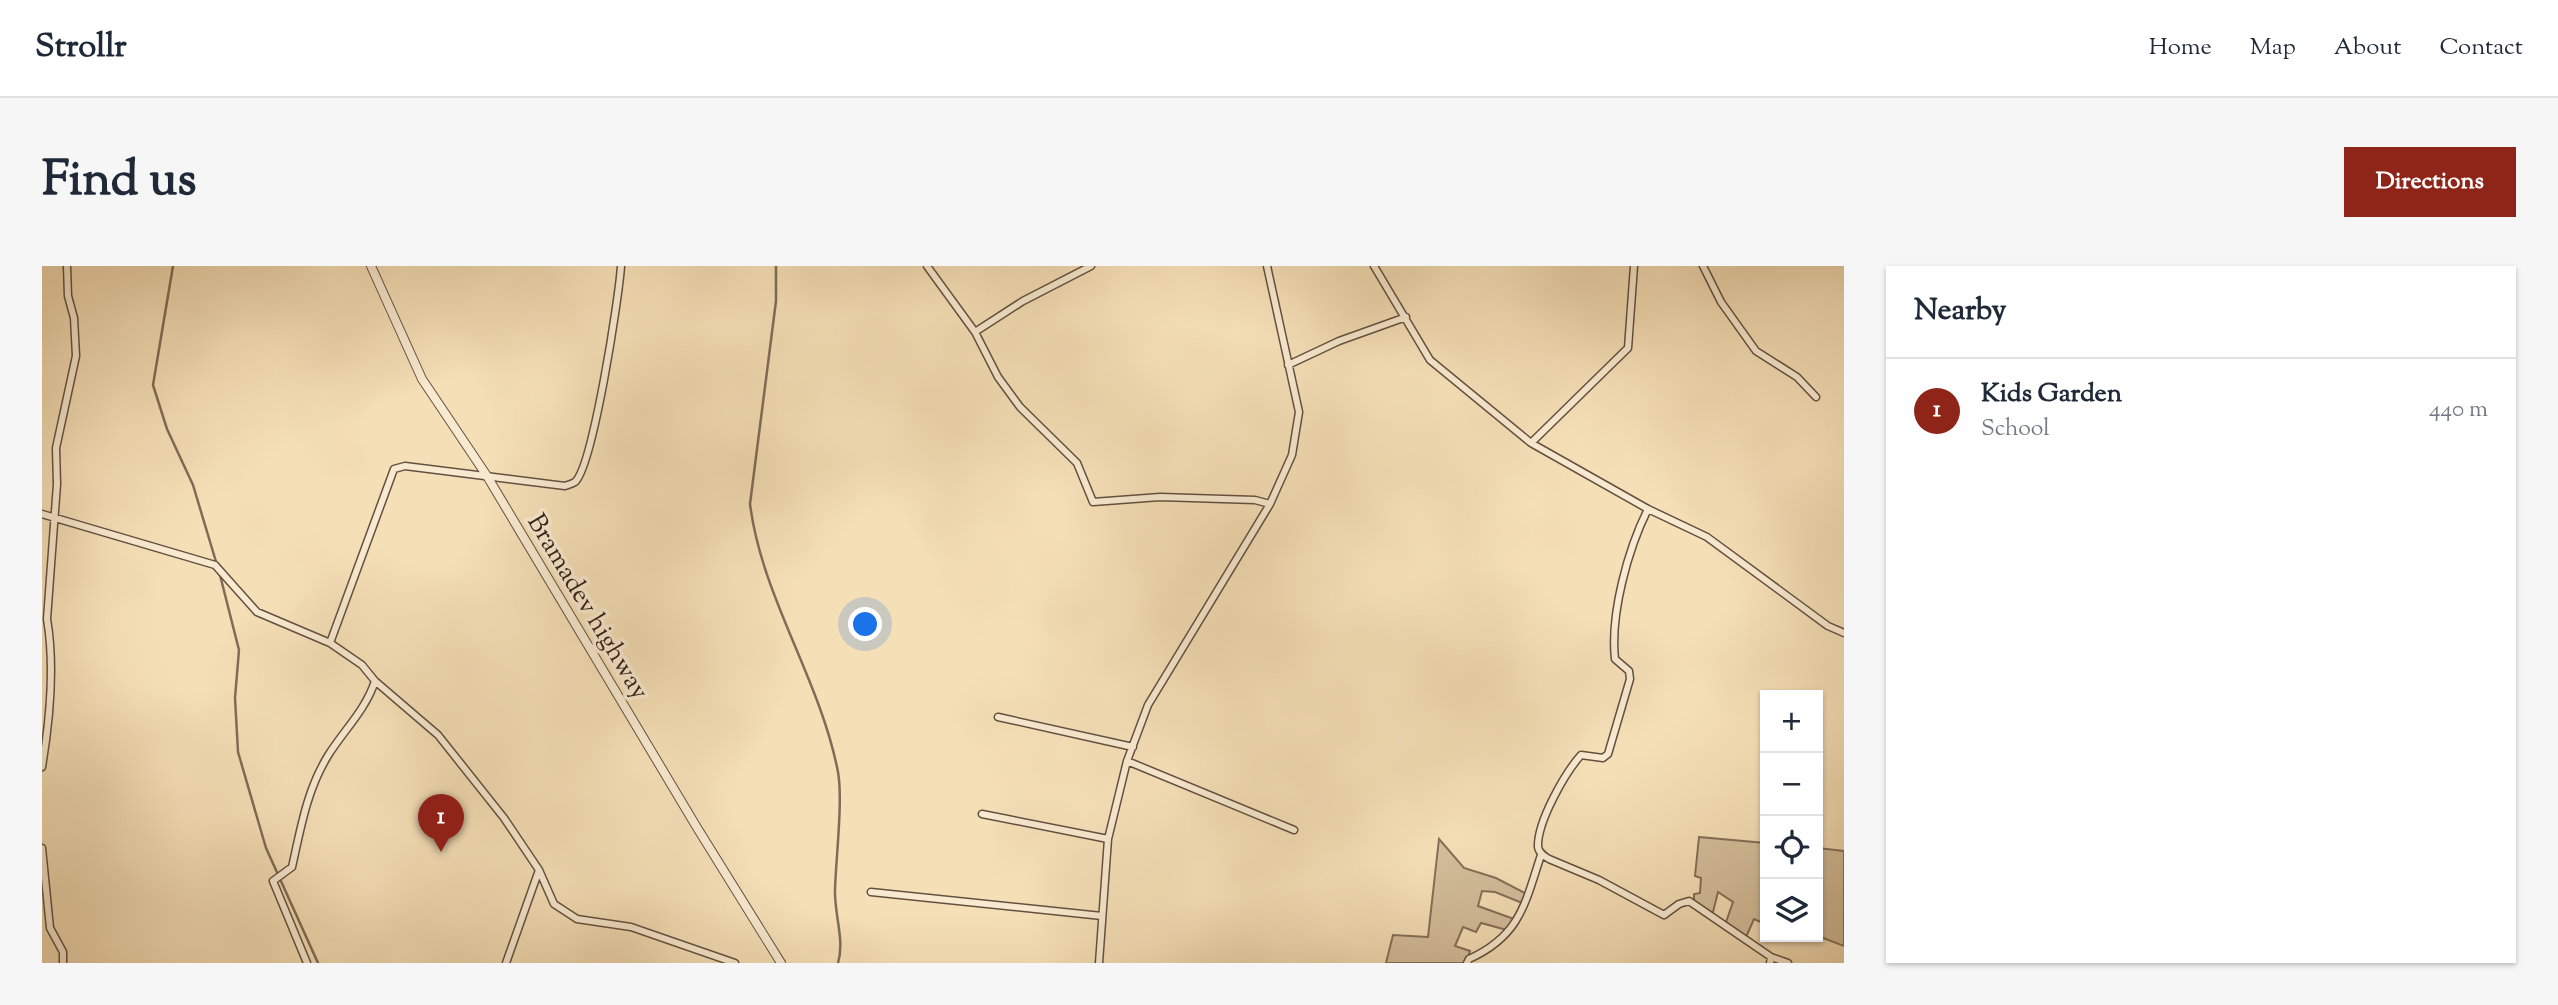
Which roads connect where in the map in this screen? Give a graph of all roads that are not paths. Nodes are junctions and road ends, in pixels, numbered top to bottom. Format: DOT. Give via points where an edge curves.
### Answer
graph roads {
  1 [pos="67,266"];
  2 [pos="371,266"];
  3 [pos="621,266"];
  4 [pos="927,266"];
  5 [pos="1091,266"];
  6 [pos="1267,266"];
  7 [pos="1374,266"];
  8 [pos="1634,266"];
  9 [pos="1703,266"];
  10 [pos="1406,317"];
  11 [pos="975,332"];
  12 [pos="1288,365"];
  13 [pos="1816,397"];
  14 [pos="1531,443"];
  15 [pos="486,475"];
  16 [pos="1270,504"];
  17 [pos="1648,509"];
  18 [pos="42,514"];
  19 [pos="52,517"];
  20 [pos="1844,633"];
  21 [pos="330,643"];
  22 [pos="375,681"];
  23 [pos="998,717"];
  24 [pos="1133,747"];
  25 [pos="1128,761"];
  26 [pos="42,767"];
  27 [pos="982,814"];
  28 [pos="1294,830"];
  29 [pos="1108,839"];
  30 [pos="42,848"];
  31 [pos="1541,855"];
  32 [pos="539,870"];
  33 [pos="871,892"];
  34 [pos="1102,916"];
  35 [pos="1770,960"];
  36 [pos="63,963"];
  37 [pos="307,963"];
  38 [pos="506,963"];
  39 [pos="735,963"];
  40 [pos="781,963"];
  41 [pos="1099,963"];
  42 [pos="1467,963"];
  43 [pos="1788,963"];
  1 -- 19 [label="street" via="76,356 56,448"];
  2 -- 15 [label="street, Bramadev highway" via="422,379"];
  3 -- 15 [label="street" via="599,404 575,482 565,486"];
  4 -- 11 [label="street"];
  5 -- 11 [label="street"];
  6 -- 12 [label="street"];
  7 -- 10 [label="street"];
  8 -- 14 [label="street" via="1628,348"];
  9 -- 13 [label="street" via="1721,302 1756,351 1797,377"];
  10 -- 12 [label="street"];
  10 -- 14 [label="street" via="1430,360"];
  11 -- 16 [label="street" via="1020,407 1077,463 1093,502 1160,497"];
  12 -- 16 [label="street" via="1300,412 1292,455"];
  14 -- 17 [label="street"];
  15 -- 21 [label="street" via="405,466 394,469"];
  15 -- 40 [label="street, Bramadev highway"];
  16 -- 24 [label="street" via="1148,705"];
  17 -- 20 [label="street" via="1707,537"];
  17 -- 31 [label="street" via="1628,563 1613,642 1615,659 1629,671 1630,688 1608,754 1603,758 1581,755 1558,792 1544,822 1538,847"];
  18 -- 19 [label="street"];
  19 -- 21 [label="street" via="215,565 257,612"];
  19 -- 26 [label="street" via="49,708"];
  21 -- 22 [label="street" via="362,665"];
  22 -- 32 [label="street" via="438,735"];
  22 -- 37 [label="street" via="370,698 329,755 309,793 292,867 273,881"];
  23 -- 24 [label="street"];
  24 -- 25 [label="street"];
  25 -- 28 [label="street"];
  25 -- 29 [label="street"];
  27 -- 29 [label="street"];
  29 -- 34 [label="street"];
  30 -- 36 [label="street" via="50,928"];
  31 -- 35 [label="street" via="1664,915 1689,901"];
  31 -- 42 [label="street" via="1512,930"];
  32 -- 38 [label="street"];
  32 -- 39 [label="street" via="554,904 577,919 631,927"];
  33 -- 34 [label="street"];
  34 -- 41 [label="street"];
  35 -- 43 [label="street"];
}
